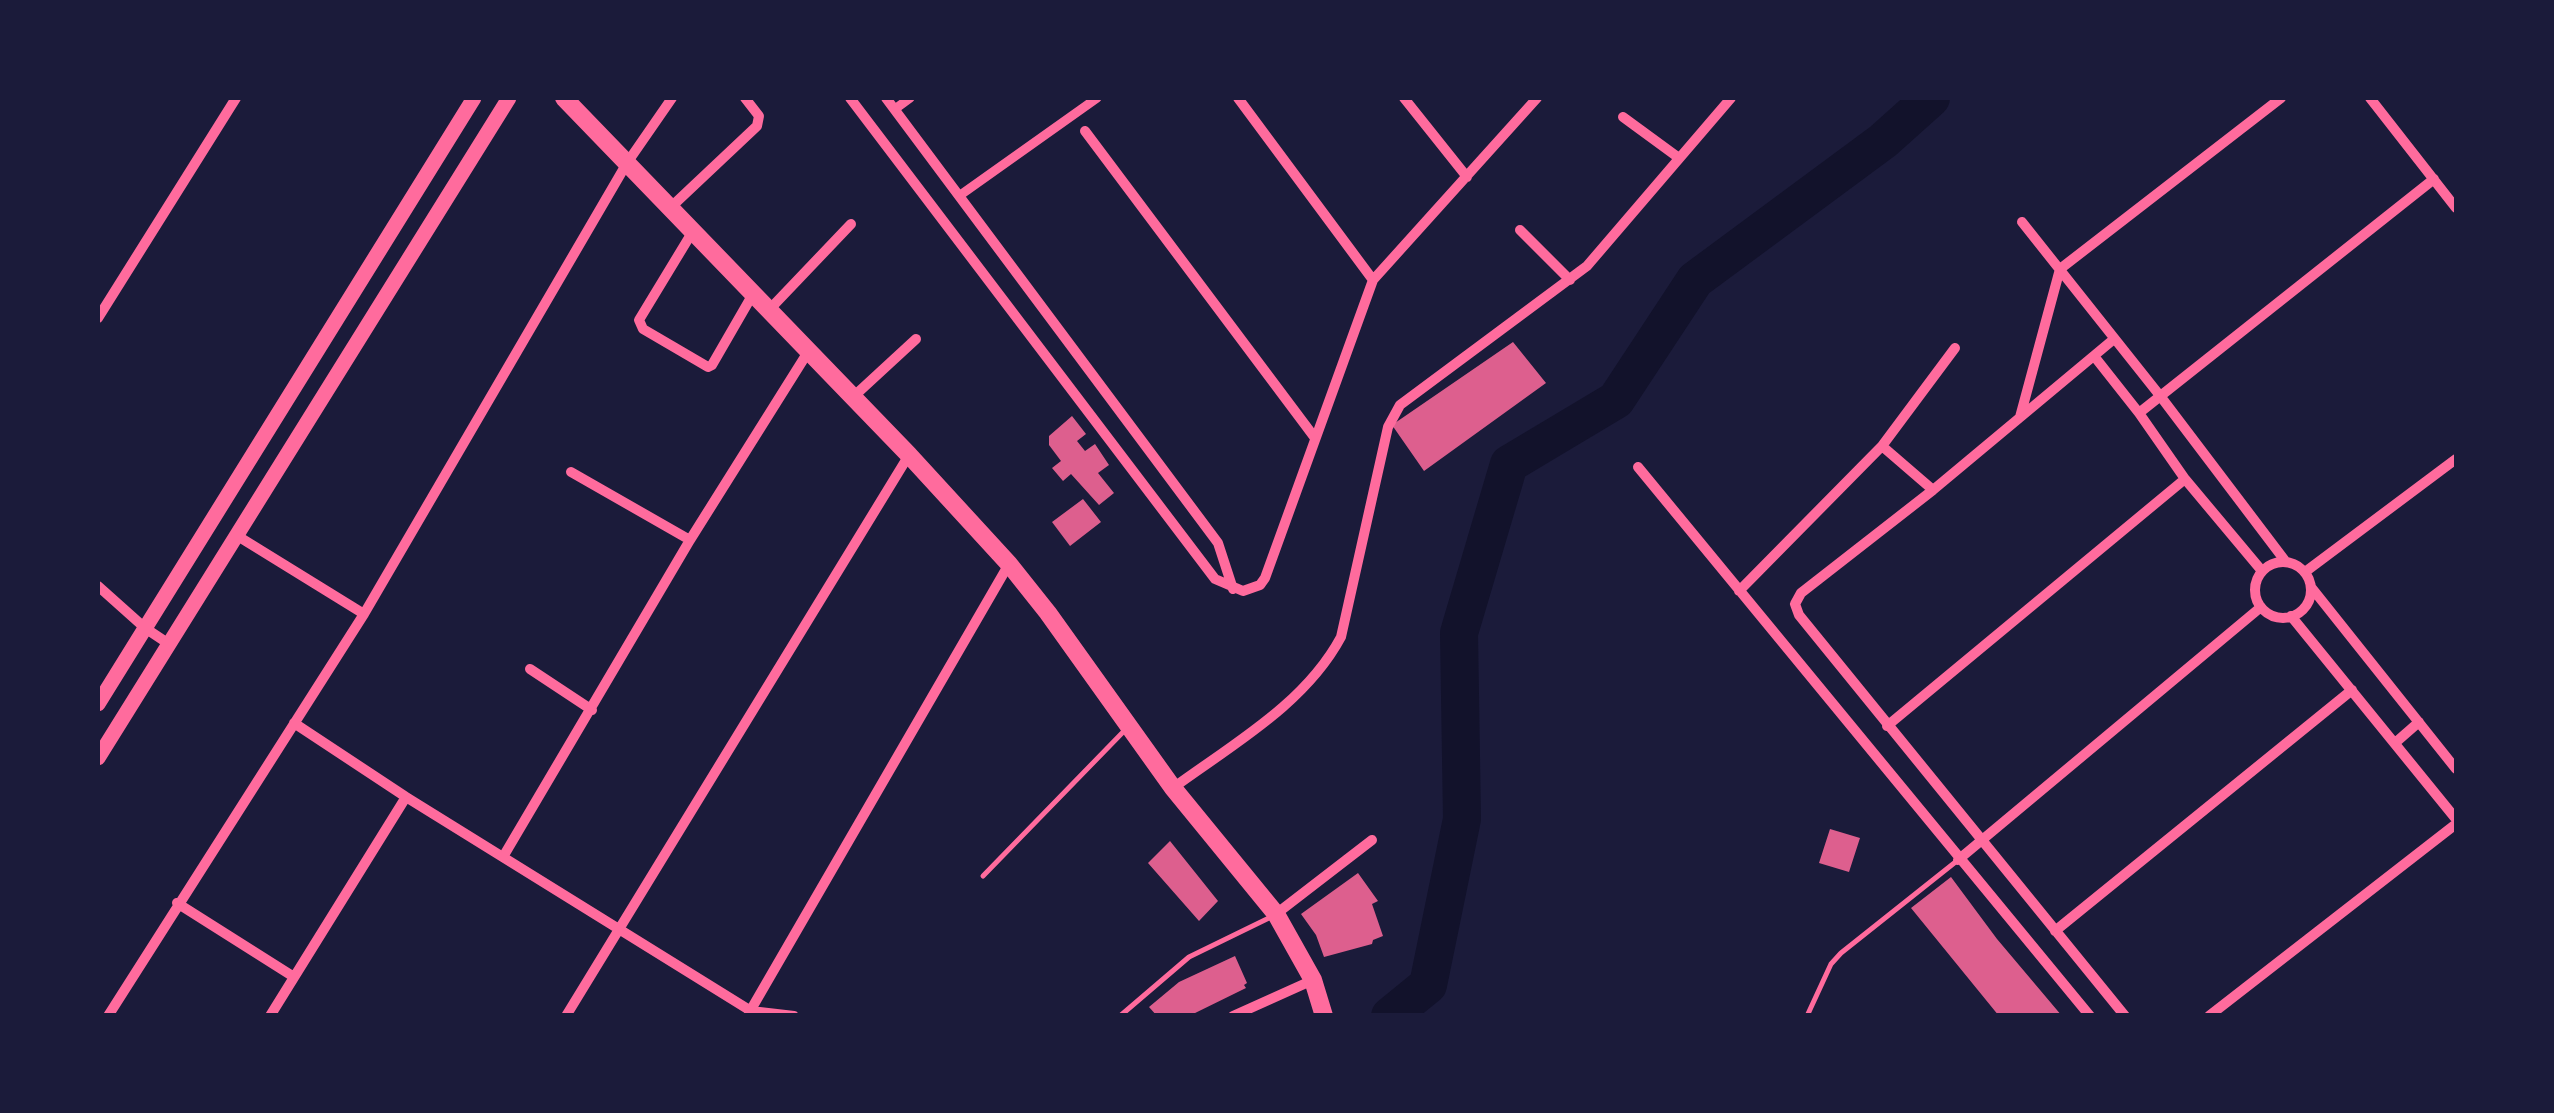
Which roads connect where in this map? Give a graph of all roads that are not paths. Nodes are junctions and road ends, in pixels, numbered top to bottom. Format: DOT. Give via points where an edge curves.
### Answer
graph roads {
  1 [pos="236,98"];
  2 [pos="474,98"];
  3 [pos="508,98"];
  4 [pos="564,98"];
  5 [pos="672,98"];
  6 [pos="745,98"];
  7 [pos="850,98"];
  8 [pos="886,98"];
  9 [pos="910,98"];
  10 [pos="1097,98"];
  11 [pos="1238,98"];
  12 [pos="1404,98"];
  13 [pos="1536,98"];
  14 [pos="1731,98"];
  15 [pos="2281,98"];
  16 [pos="2370,98"];
  17 [pos="895,109"];
  18 [pos="1624,116"];
  19 [pos="1085,132"];
  20 [pos="1679,158"];
  21 [pos="627,164"];
  22 [pos="1467,178"];
  23 [pos="2434,179"];
  24 [pos="958,196"];
  25 [pos="670,208"];
  26 [pos="2456,208"];
  27 [pos="2022,222"];
  28 [pos="851,224"];
  29 [pos="1520,230"];
  30 [pos="693,231"];
  31 [pos="2060,269"];
  32 [pos="1374,280"];
  33 [pos="1570,280"];
  34 [pos="753,294"];
  35 [pos="769,310"];
  36 [pos="1047,314"];
  37 [pos="98,318"];
  38 [pos="1027,330"];
  39 [pos="2114,338"];
  40 [pos="916,339"];
  41 [pos="1955,348"];
  42 [pos="808,352"];
  43 [pos="2094,356"];
  44 [pos="2161,397"];
  45 [pos="852,398"];
  46 [pos="2139,413"];
  47 [pos="2020,417"];
  48 [pos="1315,438"];
  49 [pos="1882,446"];
  50 [pos="909,455"];
  51 [pos="2456,459"];
  52 [pos="1638,467"];
  53 [pos="572,472"];
  54 [pos="2185,479"];
  55 [pos="1933,490"];
  56 [pos="236,536"];
  57 [pos="690,540"];
  58 [pos="2286,562"];
  59 [pos="1009,564"];
  60 [pos="2262,571"];
  61 [pos="2305,572"];
  62 [pos="98,586"];
  63 [pos="2311,587"];
  64 [pos="1232,589"];
  65 [pos="1740,591"];
  66 [pos="2261,607"];
  67 [pos="364,614"];
  68 [pos="2291,616"];
  69 [pos="145,628"];
  70 [pos="169,644"];
  71 [pos="530,669"];
  72 [pos="2352,690"];
  73 [pos="98,704"];
  74 [pos="592,710"];
  75 [pos="2419,722"];
  76 [pos="294,723"];
  77 [pos="1128,726"];
  78 [pos="1887,726"];
  79 [pos="2395,743"];
  80 [pos="98,758"];
  81 [pos="2456,769"];
  82 [pos="1173,788"];
  83 [pos="406,796"];
  84 [pos="2456,821"];
  85 [pos="1372,840"];
  86 [pos="1982,842"];
  87 [pos="503,857"];
  88 [pos="1958,860"];
  89 [pos="983,876"];
  90 [pos="177,904"];
  91 [pos="1276,914"];
  92 [pos="618,928"];
  93 [pos="2056,931"];
  94 [pos="294,977"];
  95 [pos="1313,980"];
  96 [pos="98,1008"];
  97 [pos="749,1013"];
  98 [pos="108,1015"];
  99 [pos="270,1016"];
  100 [pos="566,1016"];
  101 [pos="794,1016"];
  102 [pos="1120,1016"];
  103 [pos="1233,1016"];
  104 [pos="1324,1016"];
  105 [pos="1807,1016"];
  106 [pos="2090,1016"];
  107 [pos="2125,1016"];
  108 [pos="2209,1016"];
  1 -- 37 [label="street"];
  2 -- 69 [label="main road"];
  3 -- 56 [label="main road"];
  4 -- 21 [label="main road"];
  5 -- 21 [label="street"];
  6 -- 25 [label="street" via="759,116 757,126"];
  7 -- 38 [label="street"];
  8 -- 17 [label="street"];
  9 -- 17 [label="street"];
  10 -- 24 [label="street"];
  11 -- 32 [label="street"];
  12 -- 22 [label="street"];
  13 -- 22 [label="street"];
  14 -- 20 [label="street"];
  15 -- 31 [label="street"];
  16 -- 23 [label="street"];
  17 -- 24 [label="street"];
  18 -- 20 [label="street"];
  19 -- 48 [label="street"];
  20 -- 33 [label="street"];
  21 -- 25 [label="main road"];
  21 -- 67 [label="street"];
  22 -- 32 [label="street"];
  23 -- 26 [label="street"];
  23 -- 44 [label="street"];
  24 -- 36 [label="street"];
  25 -- 30 [label="main road"];
  27 -- 31 [label="street"];
  28 -- 35 [label="street"];
  29 -- 33 [label="street"];
  30 -- 34 [label="main road"];
  30 -- 34 [label="street" via="639,320 643,330 708,367"];
  31 -- 39 [label="street"];
  31 -- 47 [label="street"];
  32 -- 48 [label="street"];
  33 -- 82 [label="street" via="1392,414 1341,637 1331,655 1297,696"];
  34 -- 35 [label="main road"];
  35 -- 42 [label="main road"];
  36 -- 38 [label="street"];
  36 -- 64 [label="street" via="1218,543"];
  38 -- 64 [label="street" via="1215,579"];
  39 -- 43 [label="street"];
  39 -- 44 [label="street"];
  40 -- 45 [label="street"];
  41 -- 49 [label="street"];
  42 -- 45 [label="main road"];
  42 -- 57 [label="street"];
  43 -- 46 [label="street"];
  43 -- 47 [label="street"];
  44 -- 46 [label="street"];
  44 -- 58 [label="street"];
  45 -- 50 [label="main road"];
  46 -- 54 [label="street"];
  47 -- 55 [label="street"];
  48 -- 64 [label="street" via="1265,578 1252,590"];
  49 -- 55 [label="street"];
  49 -- 65 [label="street"];
  50 -- 59 [label="main road"];
  50 -- 92 [label="street"];
  51 -- 61 [label="street"];
  52 -- 65 [label="street"];
  53 -- 57 [label="street"];
  54 -- 60 [label="street"];
  54 -- 78 [label="street"];
  55 -- 78 [label="street" via="1801,593 1796,604"];
  56 -- 67 [label="street"];
  56 -- 70 [label="main road"];
  57 -- 74 [label="street"];
  58 -- 60 [label="street"];
  58 -- 61 [label="street"];
  59 -- 77 [label="main road"];
  59 -- 97 [label="street"];
  60 -- 66 [label="street" via="2256,585"];
  61 -- 63 [label="street"];
  62 -- 69 [label="street"];
  63 -- 68 [label="street" via="2306,605"];
  63 -- 75 [label="street"];
  65 -- 88 [label="street"];
  66 -- 68 [label="street"];
  66 -- 86 [label="street"];
  67 -- 76 [label="street"];
  68 -- 72 [label="street"];
  69 -- 70 [label="street"];
  69 -- 73 [label="main road"];
  70 -- 80 [label="main road"];
  71 -- 74 [label="street"];
  72 -- 79 [label="street"];
  72 -- 93 [label="street"];
  74 -- 87 [label="street"];
  75 -- 79 [label="street"];
  75 -- 81 [label="street"];
  76 -- 83 [label="street"];
  76 -- 90 [label="street"];
  77 -- 82 [label="main road"];
  77 -- 89 [label="lane"];
  78 -- 86 [label="street"];
  79 -- 84 [label="street"];
  82 -- 91 [label="main road"];
  83 -- 87 [label="street"];
  83 -- 94 [label="street"];
  84 -- 108 [label="street"];
  85 -- 91 [label="street"];
  86 -- 88 [label="street"];
  86 -- 93 [label="street"];
  87 -- 92 [label="street"];
  88 -- 105 [label="lane" via="1840,953"];
  88 -- 106 [label="street"];
  90 -- 94 [label="street"];
  90 -- 98 [label="street"];
  91 -- 95 [label="main road"];
  91 -- 102 [label="lane" via="1189,956"];
  92 -- 97 [label="street"];
  92 -- 100 [label="street"];
  93 -- 107 [label="street"];
  94 -- 99 [label="street"];
  95 -- 103 [label="street"];
  95 -- 104 [label="main road"];
  96 -- 98 [label="street"];
  97 -- 101 [label="street"];
}
